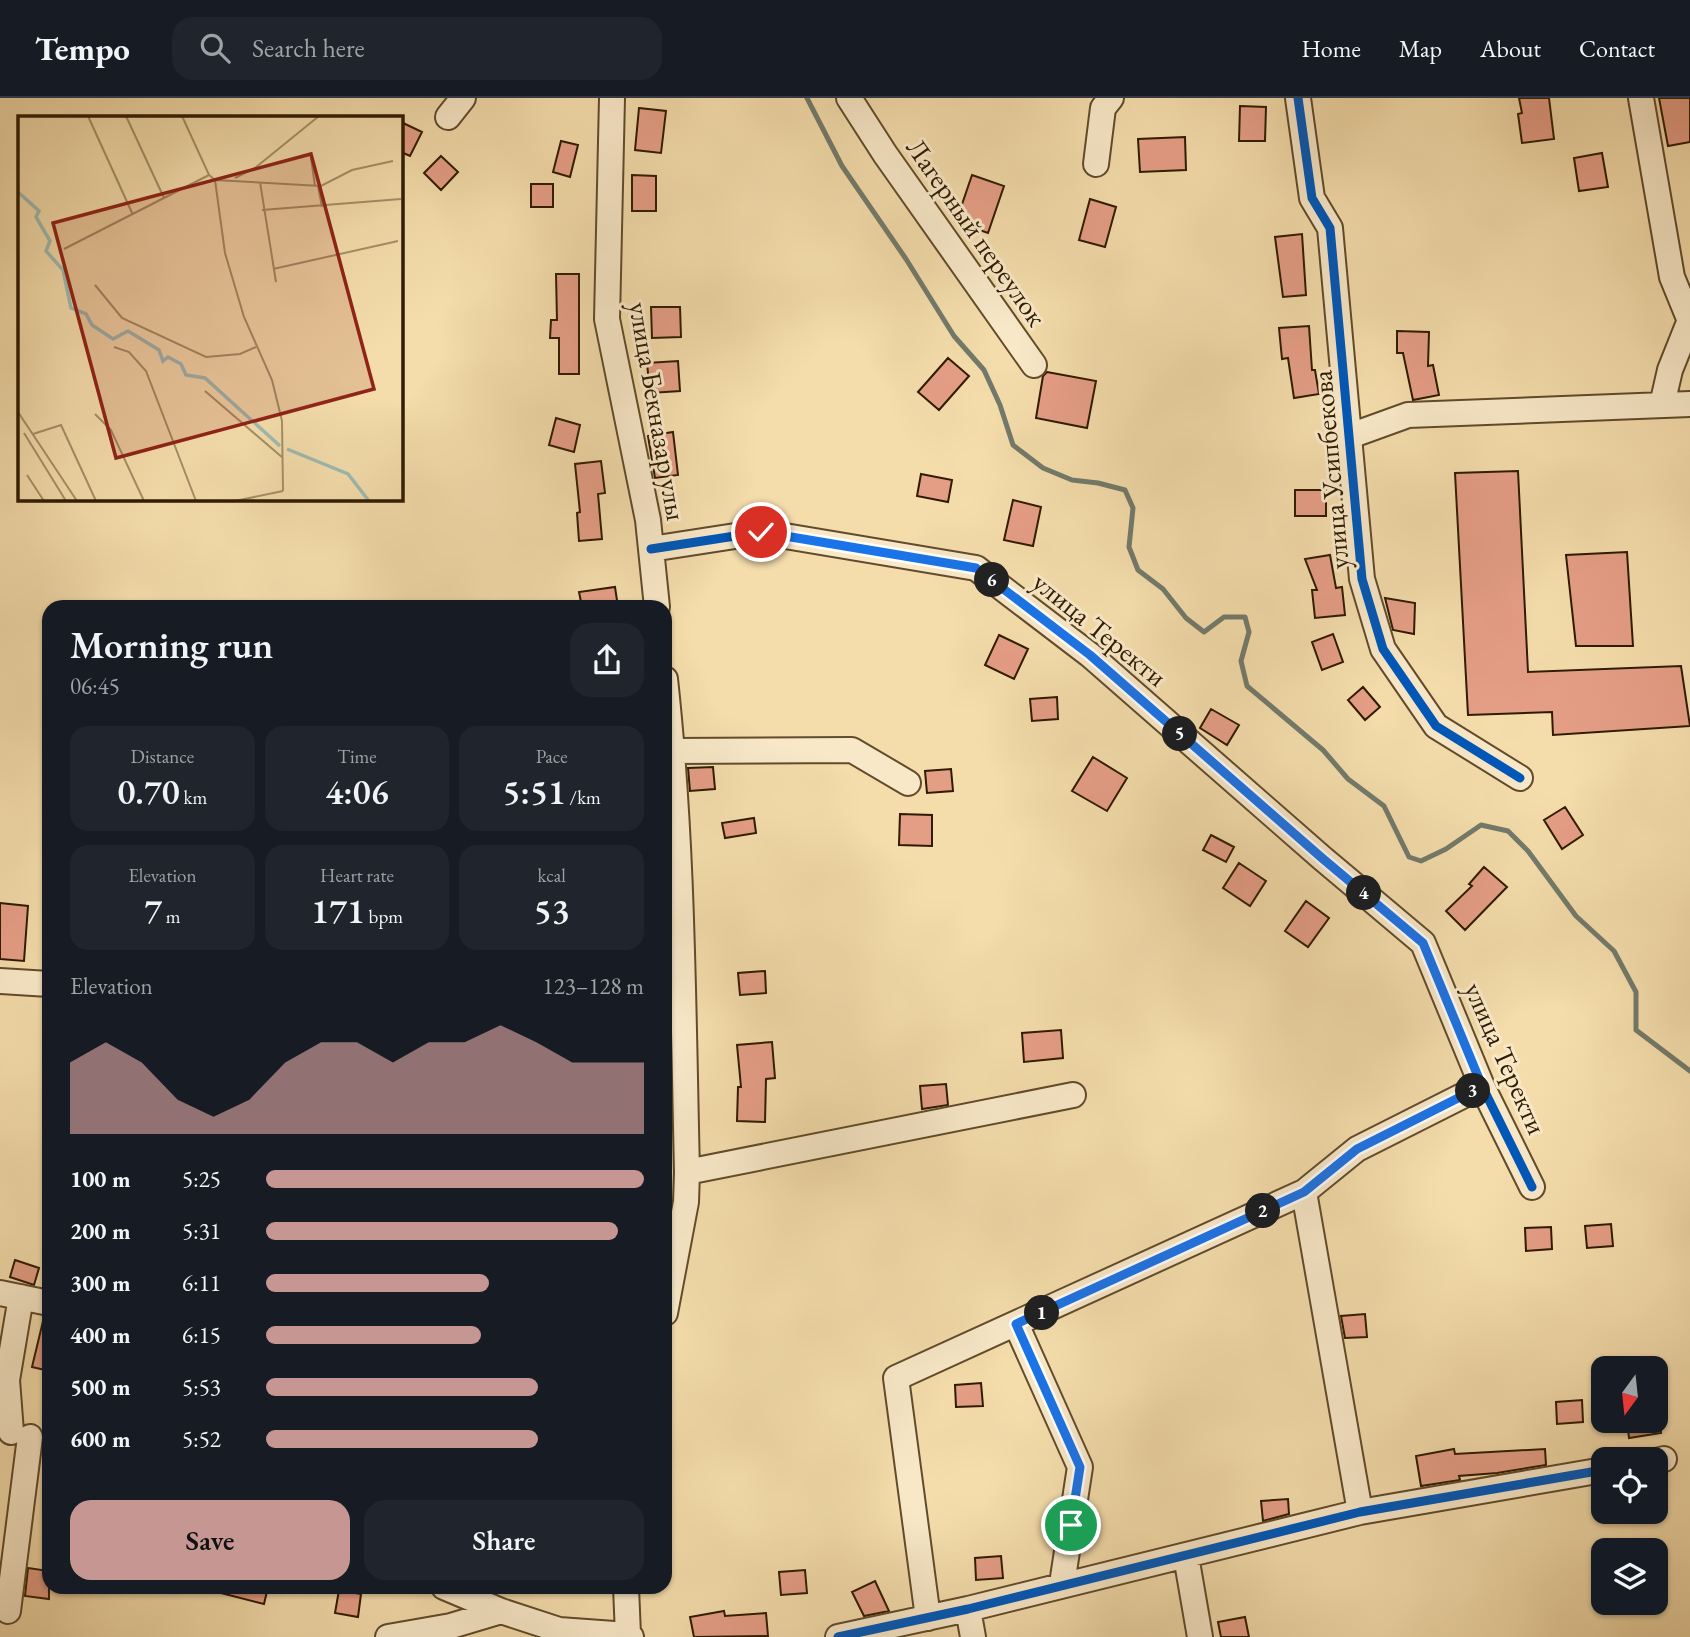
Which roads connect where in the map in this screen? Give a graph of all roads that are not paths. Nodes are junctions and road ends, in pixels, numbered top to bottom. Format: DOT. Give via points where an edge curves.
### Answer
graph roads {
  1 [pos="612,98"];
  2 [pos="849,98"];
  3 [pos="1111,98"];
  4 [pos="1298,98"];
  5 [pos="1641,98"];
  6 [pos="1096,164"];
  7 [pos="1690,321"];
  8 [pos="1034,365"];
  9 [pos="1690,404"];
  10 [pos="1662,405"];
  11 [pos="1350,436"];
  12 [pos="651,550"];
  13 [pos="656,600"];
  14 [pos="672,742"];
  15 [pos="673,751"];
  16 [pos="1520,778"];
  17 [pos="908,783"];
  18 [pos="0,981"];
  19 [pos="42,984"];
  20 [pos="1482,1086"];
  21 [pos="1073,1095"];
  22 [pos="687,1172"];
  23 [pos="1532,1188"];
  24 [pos="1304,1192"];
  25 [pos="672,1276"];
  26 [pos="10,1295"];
  27 [pos="42,1302"];
  28 [pos="1016,1324"];
  29 [pos="23,1435"];
  30 [pos="1591,1472"];
  31 [pos="1360,1512"];
  32 [pos="1186,1556"];
  33 [pos="1062,1584"];
  34 [pos="461,1594"];
  35 [pos="626,1594"];
  36 [pos="968,1609"];
  37 [pos="8,1611"];
  38 [pos="501,1611"];
  39 [pos="928,1618"];
  40 [pos="629,1636"];
  41 [pos="388,1637"];
  42 [pos="838,1637"];
  43 [pos="973,1637"];
  44 [pos="1200,1637"];
  1 -- 12 [label="street, улица Бекназар улы" via="607,319"];
  2 -- 8 [label="street, Лагерный переулок"];
  3 -- 6 [label="street" via="1102,108"];
  4 -- 11 [label="street, улица Усипбекова" via="1312,198 1329,228"];
  5 -- 7 [label="street" via="1672,277"];
  7 -- 10 [label="street"];
  9 -- 10 [label="street"];
  10 -- 11 [label="street" via="1408,415"];
  11 -- 16 [label="street, улица Усипбекова" via="1362,579 1383,649 1436,726"];
  12 -- 13 [label="street, улица Бекназар улы"];
  12 -- 20 [label="street, улица Теректи" via="761,532 976,568 1090,655 1423,943"];
  14 -- 15 [label="street"];
  15 -- 17 [label="street" via="852,750"];
  15 -- 22 [label="street"];
  18 -- 19 [label="street"];
  20 -- 23 [label="street, улица Теректи"];
  20 -- 24 [label="street" via="1357,1149"];
  21 -- 22 [label="street"];
  22 -- 25 [label="street"];
  24 -- 28 [label="street"];
  24 -- 31 [label="street"];
  26 -- 27 [label="street"];
  26 -- 29 [label="street" via="7,1380"];
  28 -- 33 [label="street" via="1080,1467"];
  28 -- 39 [label="street" via="896,1378"];
  29 -- 37 [label="street"];
  30 -- 31 [label="street"];
  31 -- 32 [label="street"];
  32 -- 33 [label="street"];
  32 -- 44 [label="street"];
  33 -- 36 [label="street"];
  34 -- 38 [label="street"];
  35 -- 40 [label="street"];
  36 -- 39 [label="street"];
  36 -- 43 [label="street"];
  38 -- 40 [label="street" via="569,1632"];
  38 -- 41 [label="street"];
  39 -- 42 [label="street"];
}
